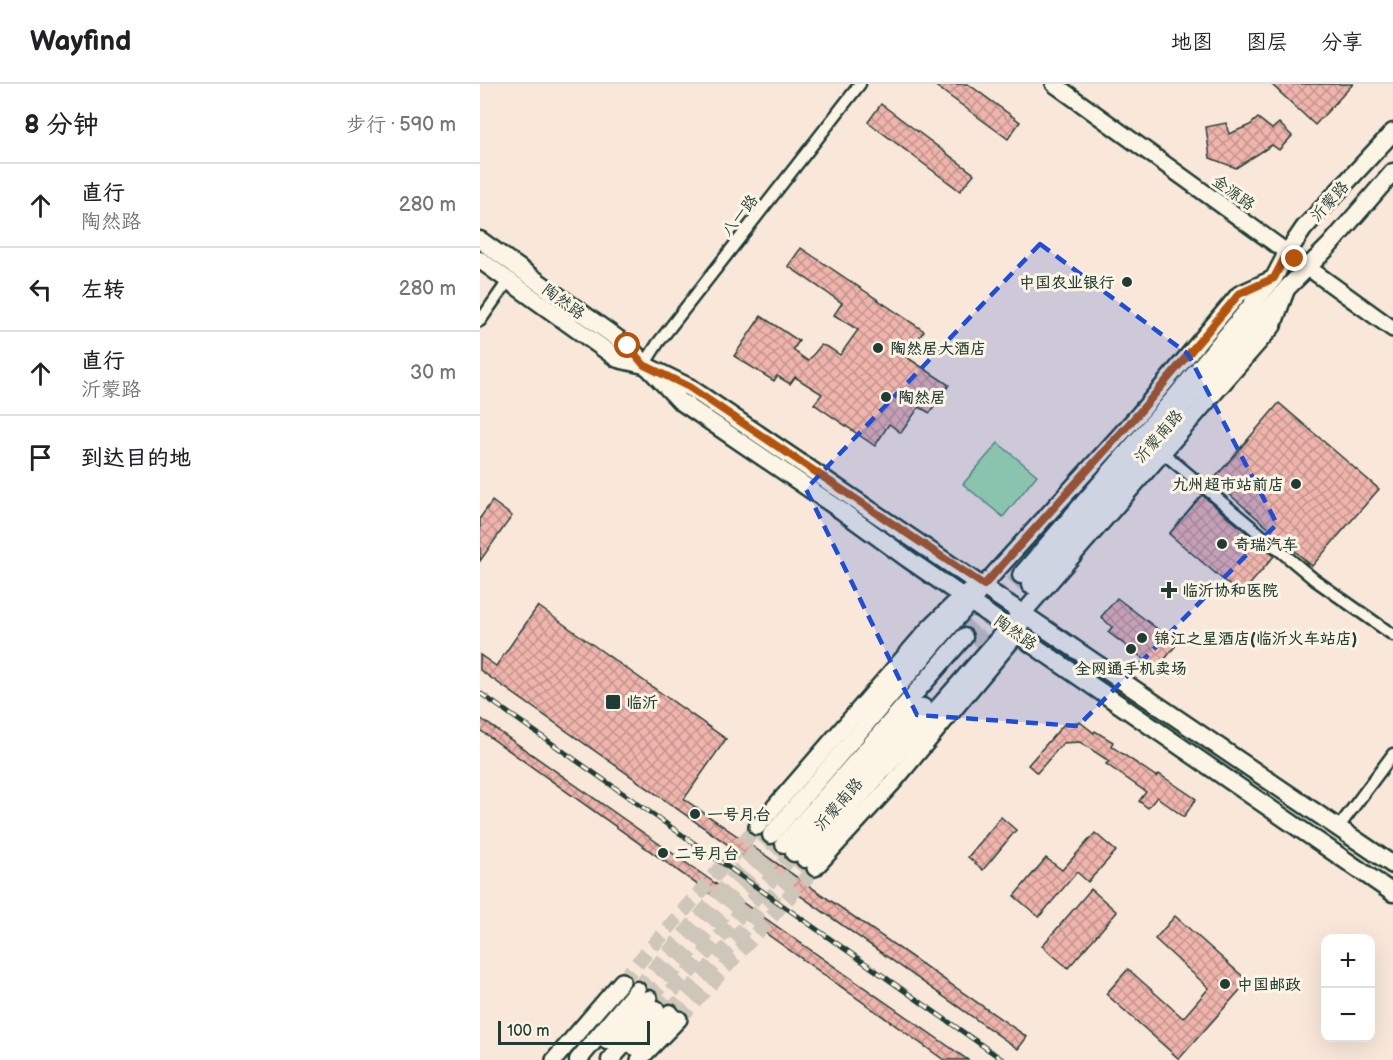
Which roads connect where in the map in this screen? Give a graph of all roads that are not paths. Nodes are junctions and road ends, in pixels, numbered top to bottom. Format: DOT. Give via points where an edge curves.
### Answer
graph roads {
  1 [pos="860,84"];
  2 [pos="1054,84"];
  3 [pos="1393,132"];
  4 [pos="1393,172"];
  5 [pos="480,240"];
  6 [pos="1287,253"];
  7 [pos="480,260"];
  8 [pos="1307,267"];
  9 [pos="508,281"];
  10 [pos="1281,283"];
  11 [pos="480,321"];
  12 [pos="1393,329"];
  13 [pos="644,365"];
  14 [pos="1162,452"];
  15 [pos="1025,580"];
  16 [pos="984,585"];
  17 [pos="968,599"];
  18 [pos="1024,612"];
  19 [pos="1013,630"];
  20 [pos="1393,636"];
  21 [pos="970,642"];
  22 [pos="1393,754"];
  23 [pos="1338,828"];
  24 [pos="788,848"];
  25 [pos="1393,865"];
  26 [pos="1393,893"];
  27 [pos="622,981"];
  28 [pos="658,1006"];
  29 [pos="554,1060"];
  30 [pos="578,1060"];
  31 [pos="588,1060"];
  32 [pos="610,1060"];
  33 [pos="621,1060"];
  34 [pos="639,1060"];
  1 -- 13 [label="street, 八一路"];
  2 -- 6 [label="street, 金源路"];
  3 -- 6 [label="main road, 沂蒙路" via="1304,228"];
  4 -- 8 [label="main road, 沂蒙路"];
  5 -- 13 [label="main road, 陶然路" via="628,346"];
  6 -- 8 [label="street, 金源路"];
  6 -- 10 [label="main road, 沂蒙路"];
  7 -- 9 [label="main road, 陶然路"];
  8 -- 10 [label="main road, 沂蒙路"];
  8 -- 12 [label="street, 金源路"];
  9 -- 11 [label="street"];
  9 -- 13 [label="main road, 陶然路" via="618,359"];
  10 -- 14 [label="street" via="1273,326"];
  10 -- 15 [label="main road, 沂蒙南路"];
  10 -- 16 [label="street" via="1239,294 1138,414"];
  13 -- 16 [label="main road, 陶然路" via="689,387"];
  13 -- 17 [label="main road, 陶然路" via="680,401"];
  14 -- 18 [label="street"];
  14 -- 20 [label="street" via="1315,580"];
  16 -- 17 [label="main road"];
  16 -- 18 [label="main road, 陶然路"];
  17 -- 19 [label="main road, 陶然路"];
  17 -- 24 [label="main road"];
  18 -- 19 [label="main road"];
  18 -- 23 [label="main road, 陶然路"];
  19 -- 24 [label="main road"];
  19 -- 26 [label="main road, 陶然路"];
  21 -- 24 [label="main road, 沂蒙南路"];
  22 -- 23 [label="street"];
  23 -- 25 [label="main road, 陶然路"];
  27 -- 29 [label="street"];
  28 -- 30 [label="main road"];
  28 -- 31 [label="main road"];
  28 -- 32 [label="main road"];
  28 -- 33 [label="main road"];
  28 -- 34 [label="street"];
}
